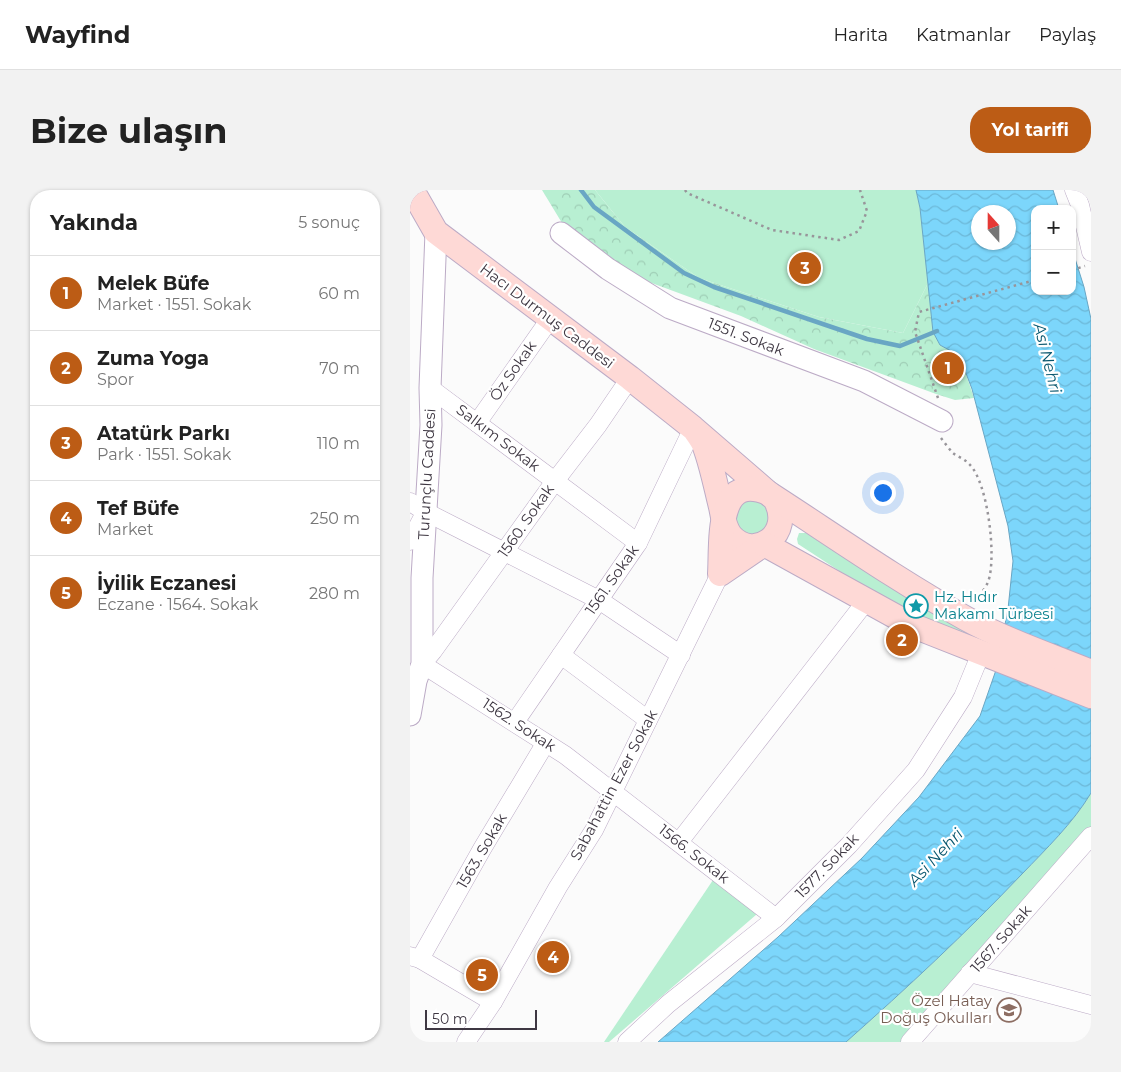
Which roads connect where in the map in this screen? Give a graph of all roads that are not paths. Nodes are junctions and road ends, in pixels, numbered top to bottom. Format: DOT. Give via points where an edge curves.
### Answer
graph roads {
  1 [pos="412,190"];
  2 [pos="1074,190"];
  3 [pos="436,232"];
  4 [pos="561,233"];
  5 [pos="1091,252"];
  6 [pos="550,318"];
  7 [pos="630,378"];
  8 [pos="430,388"];
  9 [pos="942,420"];
  10 [pos="477,423"];
  11 [pos="694,429"];
  12 [pos="554,481"];
  13 [pos="768,493"];
  14 [pos="418,507"];
  15 [pos="724,518"];
  16 [pos="410,541"];
  17 [pos="638,543"];
  18 [pos="764,544"];
  19 [pos="504,552"];
  20 [pos="720,574"];
  21 [pos="599,600"];
  22 [pos="867,600"];
  23 [pos="981,653"];
  24 [pos="561,656"];
  25 [pos="681,656"];
  26 [pos="422,664"];
  27 [pos="1091,672"];
  28 [pos="1091,696"];
  29 [pos="410,715"];
  30 [pos="648,720"];
  31 [pos="515,722"];
  32 [pos="545,744"];
  33 [pos="613,791"];
  34 [pos="1091,836"];
  35 [pos="679,842"];
  36 [pos="776,918"];
  37 [pos="415,957"];
  38 [pos="970,974"];
  39 [pos="493,1002"];
  40 [pos="1091,1005"];
  41 [pos="466,1042"];
  42 [pos="627,1042"];
  43 [pos="910,1042"];
  1 -- 3 [label="main road, Hacı Durmuş Caddesi"];
  2 -- 5 [label="street"];
  3 -- 6 [label="main road, Hacı Durmuş Caddesi"];
  3 -- 8 [label="street, Turunçlu Caddesi"];
  4 -- 9 [label="street, 1551. Sokak" via="608,270 670,308 864,381"];
  6 -- 7 [label="main road, Hacı Durmuş Caddesi"];
  6 -- 10 [label="street, Öz Sokak"];
  7 -- 11 [label="main road, Hacı Durmuş Caddesi"];
  7 -- 12 [label="street, 1560. Sokak"];
  8 -- 10 [label="street, Salkım Sokak"];
  8 -- 14 [label="street, Turunçlu Caddesi" via="431,425"];
  10 -- 12 [label="street, Salkım Sokak"];
  11 -- 13 [label="main road, Hacı Durmuş Caddesi"];
  11 -- 15 [label="main road, Hacı Durmuş Caddesi" via="705,446"];
  11 -- 17 [label="street, 1561. Sokak"];
  12 -- 17 [label="street, Salkım Sokak"];
  12 -- 19 [label="street, 1560. Sokak"];
  13 -- 15 [label="main road, Hacı Durmuş Caddesi" via="750,489 741,491 727,504"];
  13 -- 18 [label="main road, Hacı Durmuş Caddesi" via="780,507 781,516 776,534"];
  13 -- 27 [label="main road, Hacı Durmuş Caddesi" via="965,618"];
  14 -- 16 [label="street"];
  14 -- 19 [label="street"];
  14 -- 26 [label="street, Turunçlu Caddesi"];
  15 -- 18 [label="main road, Hacı Durmuş Caddesi" via="727,530 737,542 754,546"];
  15 -- 20 [label="main road, Sabahattin Ezer Sokak"];
  17 -- 21 [label="street, 1561. Sokak"];
  18 -- 20 [label="main road"];
  18 -- 22 [label="main road, Hacı Durmuş Caddesi"];
  19 -- 21 [label="street"];
  19 -- 26 [label="street, 1560. Sokak"];
  20 -- 25 [label="street, Sabahattin Ezer Sokak"];
  21 -- 24 [label="street, 1561. Sokak"];
  21 -- 25 [label="street"];
  22 -- 23 [label="main road, Hacı Durmuş Caddesi" via="911,625"];
  22 -- 35 [label="street"];
  23 -- 28 [label="main road, Hacı Durmuş Caddesi"];
  23 -- 36 [label="street, 1577. Sokak" via="964,697 916,770"];
  24 -- 30 [label="street"];
  24 -- 31 [label="street, 1561. Sokak"];
  25 -- 30 [label="street, Sabahattin Ezer Sokak"];
  26 -- 29 [label="street, Turunçlu Caddesi"];
  26 -- 31 [label="street, 1562. Sokak"];
  30 -- 33 [label="street, Sabahattin Ezer Sokak"];
  31 -- 32 [label="street, 1562. Sokak"];
  32 -- 33 [label="street, 1562. Sokak"];
  32 -- 37 [label="street, 1563. Sokak"];
  33 -- 35 [label="street, 1566. Sokak"];
  33 -- 39 [label="street, Sabahattin Ezer Sokak" via="594,830"];
  34 -- 38 [label="street, 1567. Sokak"];
  35 -- 36 [label="street, 1566. Sokak"];
  36 -- 42 [label="street, 1577. Sokak" via="668,1004"];
  37 -- 39 [label="street"];
  38 -- 40 [label="street"];
  38 -- 43 [label="street, 1567. Sokak"];
  39 -- 41 [label="street, Sabahattin Ezer Sokak"];
}
